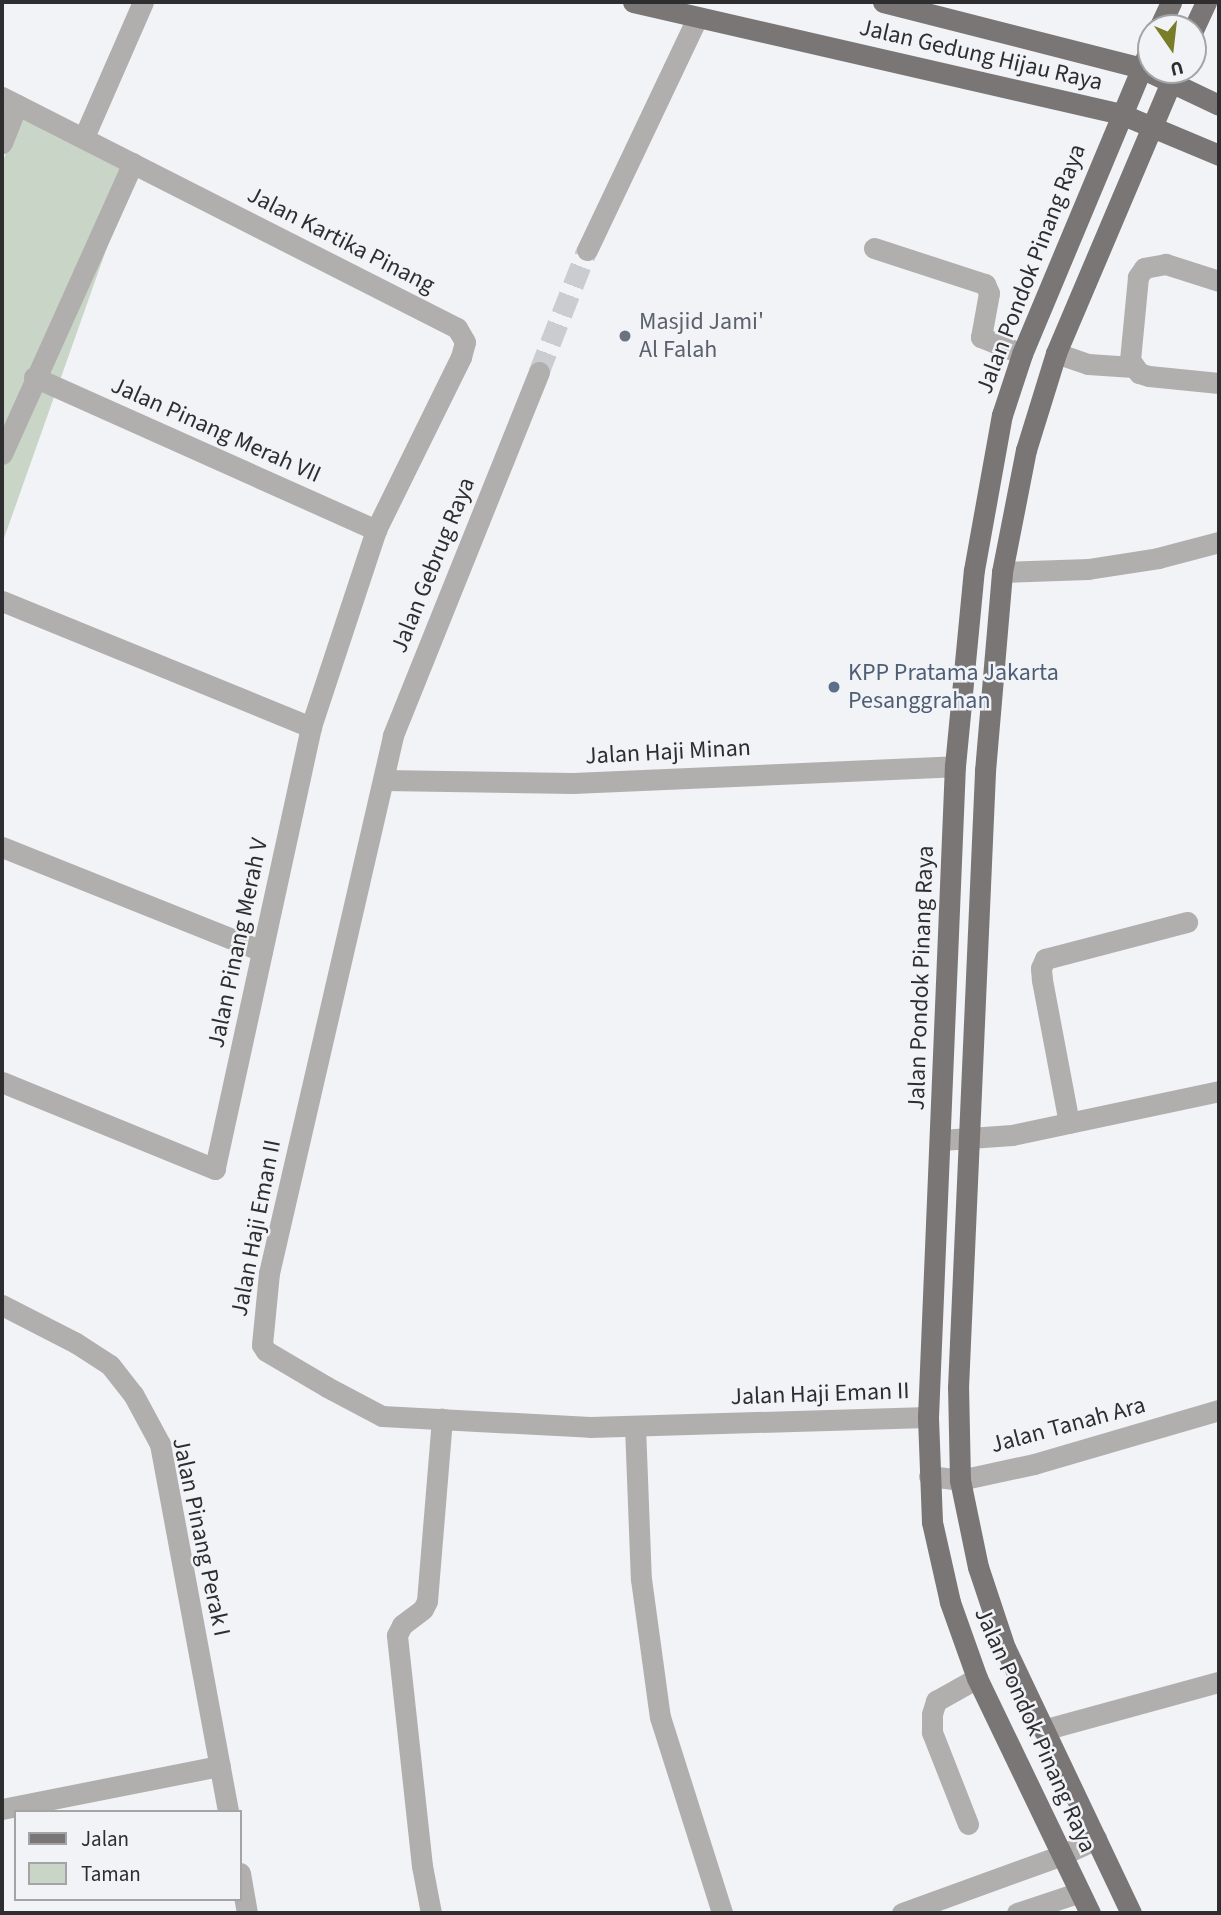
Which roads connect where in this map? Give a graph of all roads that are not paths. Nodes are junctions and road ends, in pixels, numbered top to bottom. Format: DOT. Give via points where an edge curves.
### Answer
graph roads {
  1 [pos="144,2"];
  2 [pos="633,2"];
  3 [pos="883,2"];
  4 [pos="696,18"];
  5 [pos="1137,67"];
  6 [pos="1137,77"];
  7 [pos="1170,84"];
  8 [pos="1186,84"];
  9 [pos="10,101"];
  10 [pos="1219,105"];
  11 [pos="1121,114"];
  12 [pos="1153,126"];
  13 [pos="84,137"];
  14 [pos="2,143"];
  15 [pos="1219,155"];
  16 [pos="133,163"];
  17 [pos="874,248"];
  18 [pos="587,250"];
  19 [pos="1219,281"];
  20 [pos="1056,353"];
  21 [pos="1022,354"];
  22 [pos="1133,367"];
  23 [pos="539,372"];
  24 [pos="34,377"];
  25 [pos="1219,383"];
  26 [pos="2,454"];
  27 [pos="376,530"];
  28 [pos="1219,542"];
  29 [pos="1002,572"];
  30 [pos="2,601"];
  31 [pos="311,727"];
  32 [pos="956,766"];
  33 [pos="384,780"];
  34 [pos="2,847"];
  35 [pos="1187,922"];
  36 [pos="262,951"];
  37 [pos="2,1082"];
  38 [pos="1219,1091"];
  39 [pos="1069,1123"];
  40 [pos="968,1139"];
  41 [pos="941,1140"];
  42 [pos="2,1305"];
  43 [pos="1219,1409"];
  44 [pos="928,1417"];
  45 [pos="442,1419"];
  46 [pos="635,1426"];
  47 [pos="929,1476"];
  48 [pos="960,1480"];
  49 [pos="977,1678"];
  50 [pos="1219,1682"];
  51 [pos="1043,1730"];
  52 [pos="220,1766"];
  53 [pos="2,1809"];
  54 [pos="228,1810"];
  55 [pos="968,1825"];
  56 [pos="1097,1839"];
  57 [pos="1062,1856"];
  58 [pos="242,1884"];
  59 [pos="1080,1892"];
  60 [pos="247,1913"];
  61 [pos="430,1913"];
  62 [pos="722,1913"];
  63 [pos="902,1913"];
  64 [pos="1017,1913"];
  65 [pos="1090,1913"];
  66 [pos="1131,1913"];
  1 -- 13 [label="street"];
  2 -- 4 [label="main road, Jalan Gedung Hijau Raya"];
  3 -- 5 [label="main road, Jalan Gedung Hijau Raya"];
  4 -- 11 [label="main road, Jalan Gedung Hijau Raya"];
  4 -- 18 [label="street"];
  6 -- 11 [label="main road, Jalan Pondok Pinang Raya"];
  7 -- 12 [label="main road, Jalan Pondok Pinang Raya"];
  8 -- 10 [label="main road, Jalan Gedung Hijau Raya"];
  9 -- 13 [label="street, Jalan Kartika Pinang"];
  9 -- 14 [label="street"];
  11 -- 12 [label="main road, Jalan Gedung Hijau Raya"];
  11 -- 21 [label="main road, Jalan Pondok Pinang Raya"];
  12 -- 15 [label="main road, Jalan Gedung Hijau Raya"];
  12 -- 20 [label="main road, Jalan Pondok Pinang Raya"];
  13 -- 16 [label="street, Jalan Kartika Pinang"];
  16 -- 24 [label="street"];
  16 -- 27 [label="street, Jalan Kartika Pinang" via="457,328 465,342 461,357"];
  17 -- 21 [label="street" via="985,284 989,293 981,337"];
  19 -- 22 [label="street" via="1166,264 1144,268 1138,277 1130,349"];
  20 -- 22 [label="street" via="1088,364"];
  20 -- 29 [label="main road, Jalan Pondok Pinang Raya" via="1027,450"];
  21 -- 32 [label="main road, Jalan Pondok Pinang Raya" via="1002,415 974,570"];
  22 -- 25 [label="street" via="1149,376"];
  23 -- 33 [label="street, Jalan Gebrug Raya" via="393,736"];
  24 -- 26 [label="street"];
  24 -- 27 [label="street, Jalan Pinang Merah VII"];
  27 -- 31 [label="street, Jalan Pinang Merah V"];
  28 -- 29 [label="street" via="1088,569"];
  29 -- 40 [label="main road, Jalan Pondok Pinang Raya" via="985,771"];
  30 -- 31 [label="street"];
  31 -- 36 [label="street, Jalan Pinang Merah V"];
  32 -- 33 [label="street, Jalan Haji Minan" via="573,783"];
  32 -- 41 [label="main road, Jalan Pondok Pinang Raya"];
  33 -- 45 [label="street, Jalan Haji Eman II" via="269,1273 262,1345 382,1416"];
  34 -- 36 [label="street"];
  35 -- 39 [label="street" via="1045,959 1042,980"];
  36 -- 37 [label="street, Jalan Pinang Merah V" via="215,1169"];
  38 -- 39 [label="street"];
  39 -- 40 [label="street"];
  40 -- 41 [label="street"];
  40 -- 48 [label="main road, Jalan Pondok Pinang Raya" via="958,1388"];
  41 -- 44 [label="main road, Jalan Pondok Pinang Raya"];
  42 -- 52 [label="street, Jalan Pinang Perak I" via="110,1365 160,1444"];
  43 -- 48 [label="street, Jalan Tanah Ara" via="1034,1464"];
  44 -- 46 [label="street, Jalan Haji Eman II"];
  44 -- 47 [label="main road, Jalan Pondok Pinang Raya"];
  45 -- 46 [label="street, Jalan Haji Eman II"];
  45 -- 61 [label="street" via="427,1601 397,1635"];
  46 -- 62 [label="street" via="641,1579 660,1717"];
  47 -- 48 [label="street, Jalan Tanah Ara"];
  47 -- 49 [label="main road, Jalan Pondok Pinang Raya" via="932,1522 950,1602"];
  48 -- 51 [label="main road, Jalan Pondok Pinang Raya" via="981,1579 1005,1648"];
  49 -- 55 [label="street" via="936,1701 932,1714 932,1732"];
  49 -- 57 [label="main road, Jalan Pondok Pinang Raya"];
  50 -- 51 [label="street"];
  51 -- 56 [label="main road, Jalan Pondok Pinang Raya"];
  52 -- 53 [label="street"];
  52 -- 54 [label="street, Jalan Pinang Perak I"];
  56 -- 57 [label="street"];
  56 -- 66 [label="main road, Jalan Pondok Pinang Raya"];
  57 -- 59 [label="main road, Jalan Pondok Pinang Raya"];
  57 -- 63 [label="street"];
  58 -- 60 [label="street"];
  59 -- 64 [label="street"];
  59 -- 65 [label="main road, Jalan Pondok Pinang Raya"];
}
